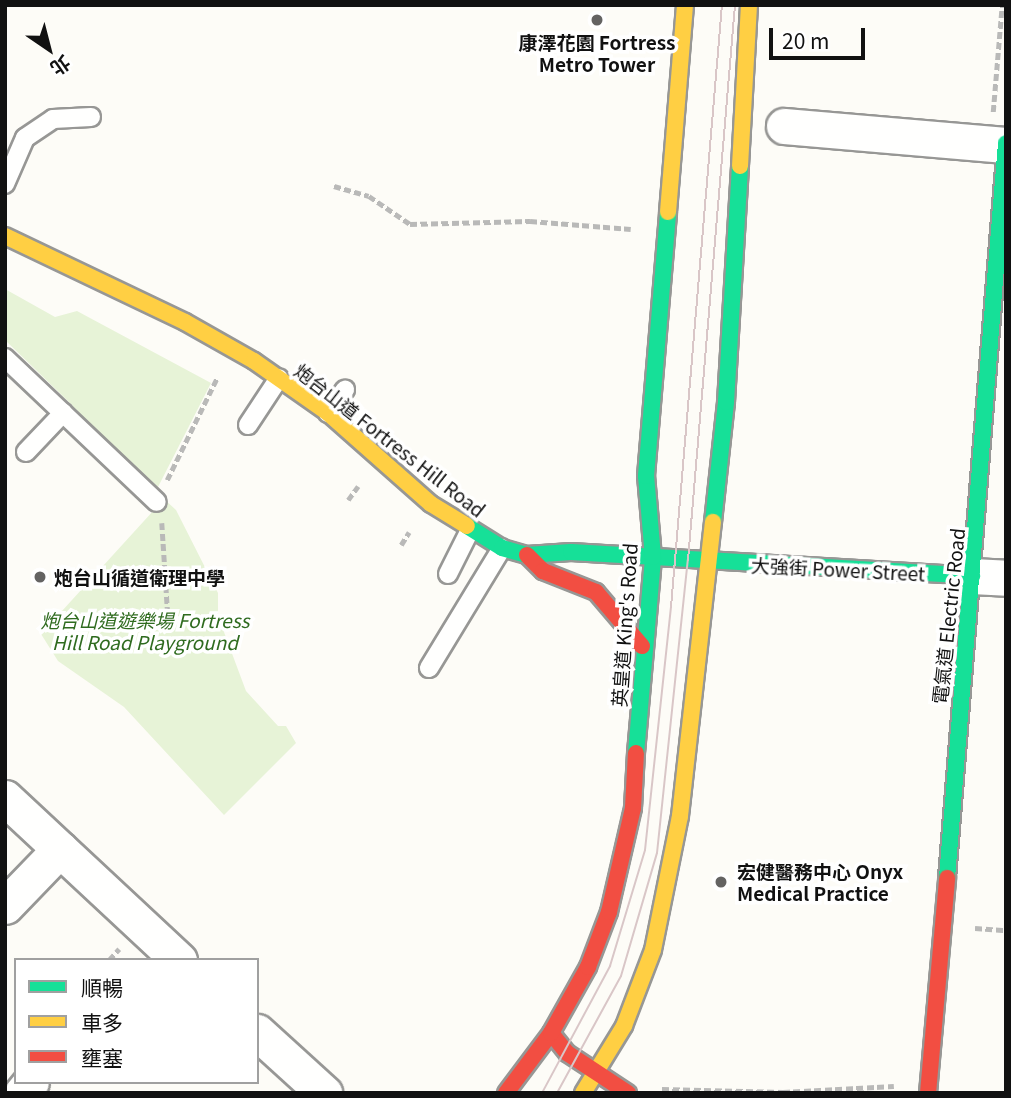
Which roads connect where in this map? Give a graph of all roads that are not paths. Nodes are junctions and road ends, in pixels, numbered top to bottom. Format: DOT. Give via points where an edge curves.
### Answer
graph roads {
  1 [pos="685,5"];
  2 [pos="749,5"];
  3 [pos="91,117"];
  4 [pos="784,126"];
  5 [pos="1006,144"];
  6 [pos="5,184"];
  7 [pos="5,236"];
  8 [pos="5,358"];
  9 [pos="279,378"];
  10 [pos="345,390"];
  11 [pos="63,413"];
  12 [pos="328,413"];
  13 [pos="248,425"];
  14 [pos="26,452"];
  15 [pos="160,495"];
  16 [pos="469,532"];
  17 [pos="502,548"];
  18 [pos="527,555"];
  19 [pos="653,557"];
  20 [pos="711,562"];
  21 [pos="448,574"];
  22 [pos="971,576"];
  23 [pos="1006,578"];
  24 [pos="642,646"];
  25 [pos="429,668"];
  26 [pos="5,798"];
  27 [pos="60,849"];
  28 [pos="5,906"];
  29 [pos="161,954"];
  30 [pos="551,1033"];
  31 [pos="259,1034"];
  32 [pos="596,1072"];
  33 [pos="324,1093"];
  34 [pos="506,1093"];
  35 [pos="583,1093"];
  36 [pos="628,1093"];
  37 [pos="928,1093"];
  1 -- 19 [label="street, 英皇道 King's Road" via="646,476"];
  2 -- 20 [label="street" via="726,402"];
  3 -- 6 [label="lane" via="53,119 25,138"];
  4 -- 5 [label="street" via="799,131"];
  5 -- 22 [label="street, 電氣道 Electric Road"];
  7 -- 9 [label="street, 炮台山道 Fortress Hill Road" via="185,322"];
  8 -- 11 [label="lane"];
  9 -- 12 [label="street, 炮台山道 Fortress Hill Road"];
  9 -- 13 [label="lane"];
  10 -- 12 [label="lane"];
  11 -- 14 [label="lane"];
  11 -- 15 [label="lane"];
  12 -- 16 [label="street, 炮台山道 Fortress Hill Road"];
  16 -- 17 [label="street, 炮台山道 Fortress Hill Road"];
  16 -- 21 [label="lane"];
  17 -- 18 [label="street, 炮台山道 Fortress Hill Road"];
  17 -- 25 [label="lane"];
  18 -- 19 [label="street, 炮台山道 Fortress Hill Road" via="544,551"];
  18 -- 24 [label="street, 炮台山道 Fortress Hill Road" via="543,571 596,592"];
  19 -- 20 [label="street, 炮台山道 Fortress Hill Road"];
  19 -- 24 [label="street, 英皇道 King's Road"];
  20 -- 22 [label="street, 大強街 Power Street"];
  20 -- 32 [label="street" via="669,886 635,1002"];
  22 -- 23 [label="street, 大強街 Power Street"];
  22 -- 37 [label="street, 電氣道 Electric Road"];
  24 -- 30 [label="street, 英皇道 King's Road" via="633,808 622,864 588,967"];
  26 -- 27 [label="street"];
  27 -- 28 [label="street"];
  27 -- 29 [label="street"];
  30 -- 32 [label="street" via="567,1053"];
  30 -- 34 [label="street, 英皇道 King's Road"];
  31 -- 33 [label="street"];
  32 -- 35 [label="street"];
  32 -- 36 [label="street"];
}
